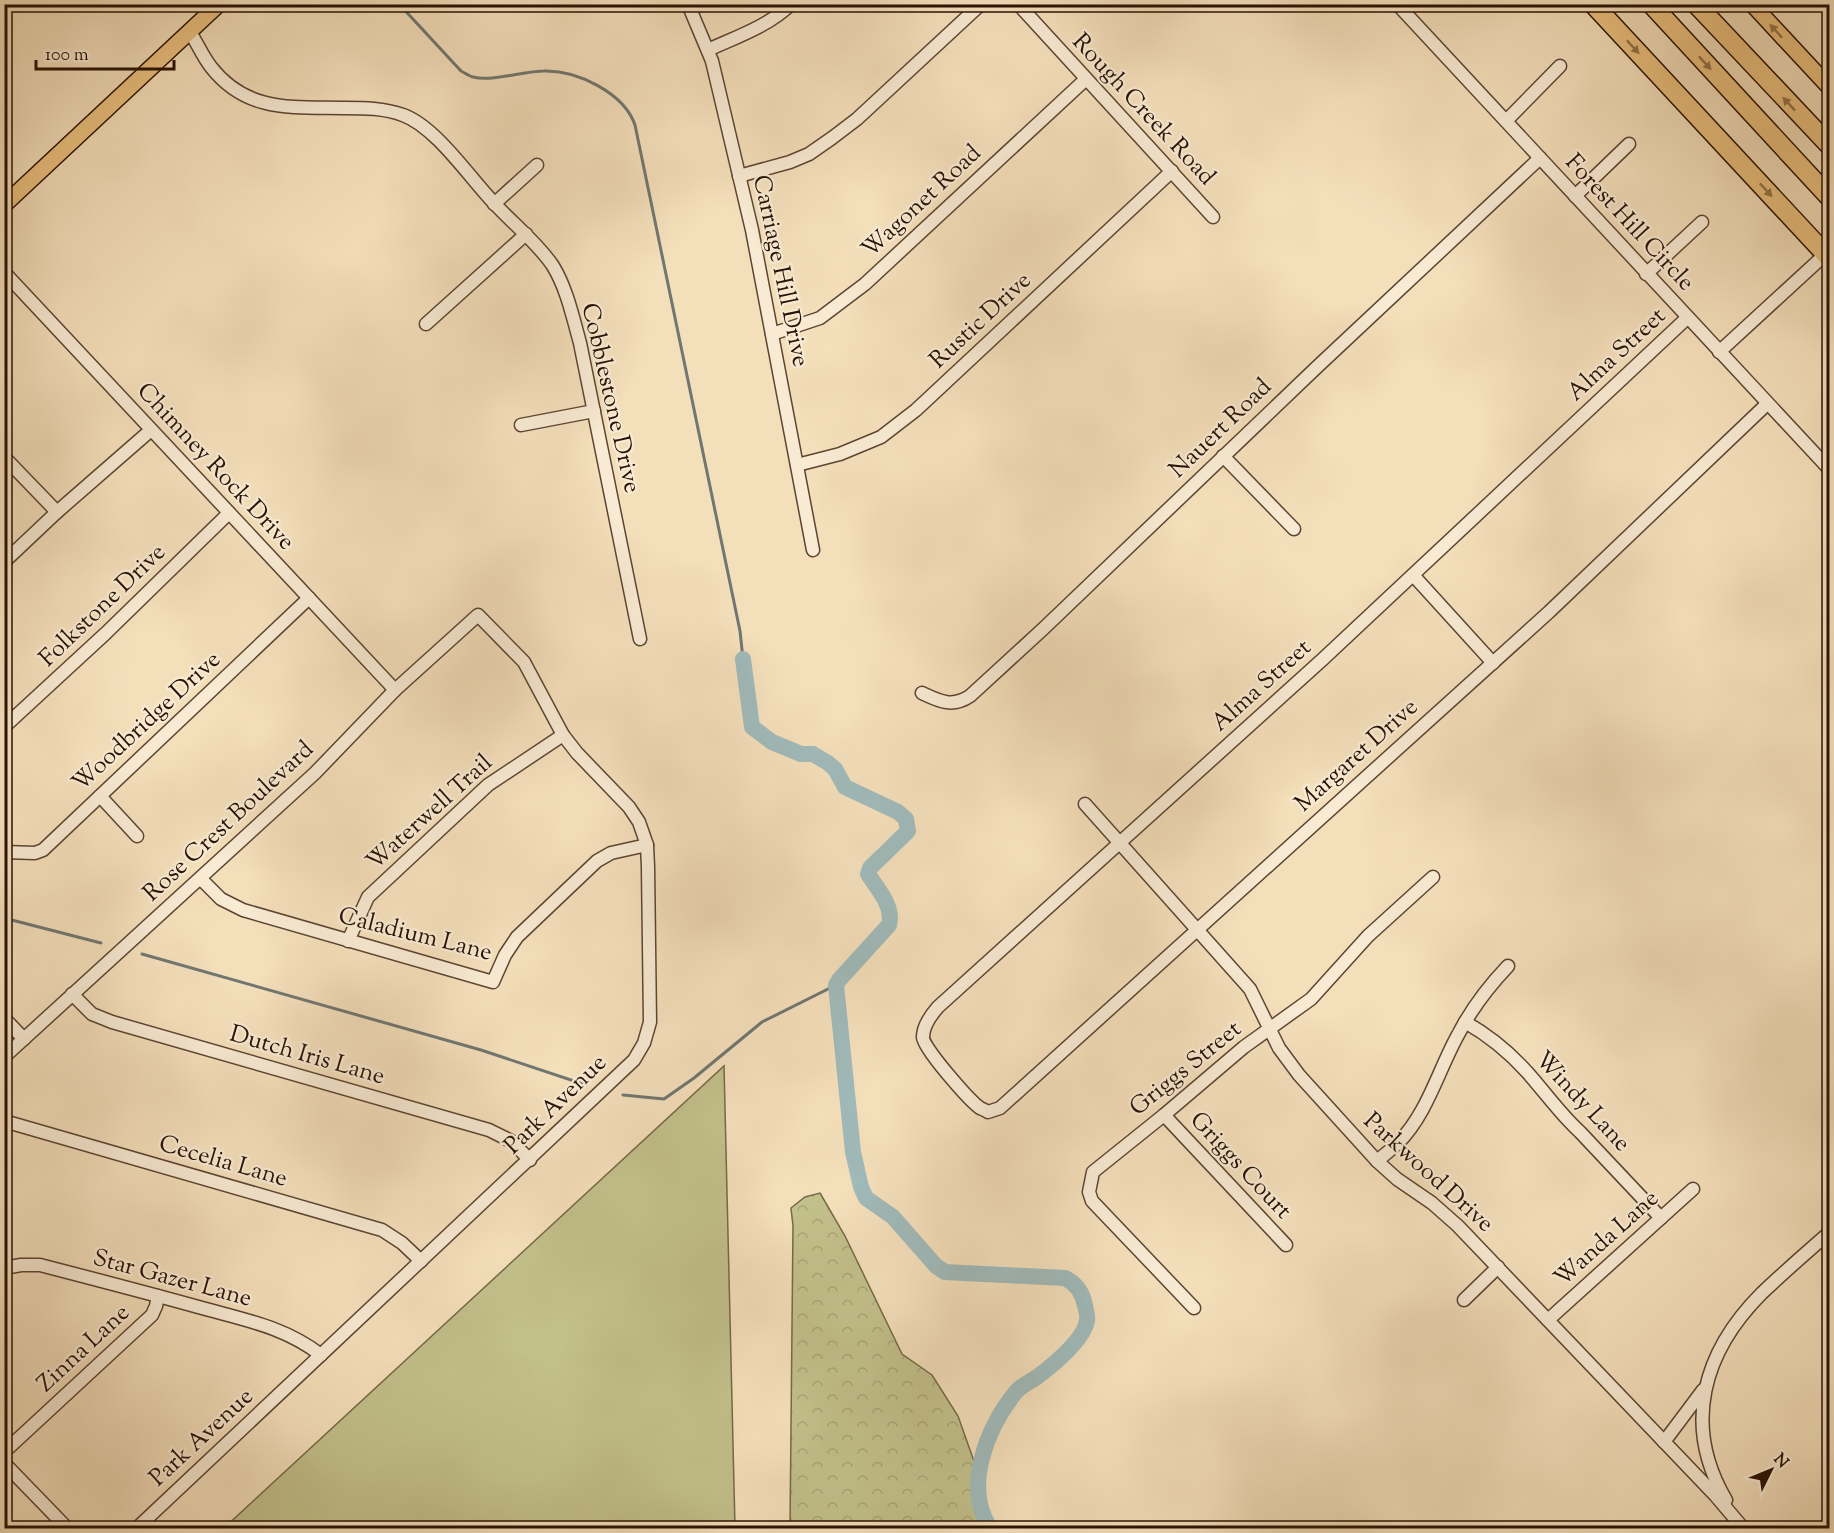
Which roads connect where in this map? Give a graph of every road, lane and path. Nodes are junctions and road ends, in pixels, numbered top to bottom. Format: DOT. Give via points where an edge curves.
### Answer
graph roads {
  1 [pos="219,4"];
  2 [pos="688,4"];
  3 [pos="791,4"];
  4 [pos="981,4"];
  5 [pos="1018,4"];
  6 [pos="1397,4"];
  7 [pos="1593,4"];
  8 [pos="1651,4"];
  9 [pos="1696,4"];
  10 [pos="1708,4"];
  11 [pos="1752,4"];
  12 [pos="190,32"];
  13 [pos="1722,32"];
  14 [pos="708,50"];
  15 [pos="1560,66"];
  16 [pos="1086,79"];
  17 [pos="1830,88"];
  18 [pos="1506,121"];
  19 [pos="1629,144"];
  20 [pos="1830,146"];
  21 [pos="1540,158"];
  22 [pos="537,165"];
  23 [pos="1172,171"];
  24 [pos="739,176"];
  25 [pos="1575,196"];
  26 [pos="1828,196"];
  27 [pos="494,204"];
  28 [pos="4,205"];
  29 [pos="1213,217"];
  30 [pos="1702,222"];
  31 [pos="526,234"];
  32 [pos="1828,254"];
  33 [pos="4,272"];
  34 [pos="1646,274"];
  35 [pos="1687,318"];
  36 [pos="426,324"];
  37 [pos="772,334"];
  38 [pos="1719,352"];
  39 [pos="1767,404"];
  40 [pos="594,411"];
  41 [pos="520,425"];
  42 [pos="151,430"];
  43 [pos="1223,456"];
  44 [pos="4,457"];
  45 [pos="797,465"];
  46 [pos="1830,470"];
  47 [pos="57,512"];
  48 [pos="229,513"];
  49 [pos="1294,529"];
  50 [pos="813,550"];
  51 [pos="4,562"];
  52 [pos="1413,575"];
  53 [pos="309,598"];
  54 [pos="478,615"];
  55 [pos="640,639"];
  56 [pos="1492,663"];
  57 [pos="395,690"];
  58 [pos="922,693"];
  59 [pos="4,727"];
  60 [pos="563,735"];
  61 [pos="100,796"];
  62 [pos="1085,804"];
  63 [pos="136,836"];
  64 [pos="1119,843"];
  65 [pos="647,845"];
  66 [pos="4,852"];
  67 [pos="1433,877"];
  68 [pos="201,879"];
  69 [pos="1197,928"];
  70 [pos="348,941"];
  71 [pos="1508,966"];
  72 [pos="72,994"];
  73 [pos="4,1018"];
  74 [pos="1465,1022"];
  75 [pos="1269,1029"];
  76 [pos="24,1039"];
  77 [pos="4,1058"];
  78 [pos="966,1095"];
  79 [pos="1164,1115"];
  80 [pos="4,1121"];
  81 [pos="530,1160"];
  82 [pos="1377,1161"];
  83 [pos="1693,1189"];
  84 [pos="1661,1218"];
  85 [pos="1830,1232"];
  86 [pos="1286,1245"];
  87 [pos="421,1261"];
  88 [pos="1498,1267"];
  89 [pos="4,1268"];
  90 [pos="158,1296"];
  91 [pos="1464,1300"];
  92 [pos="1194,1308"];
  93 [pos="1548,1320"];
  94 [pos="321,1355"];
  95 [pos="1705,1388"];
  96 [pos="1664,1442"];
  97 [pos="4,1452"];
  98 [pos="4,1462"];
  99 [pos="1742,1527"];
  100 [pos="67,1528"];
  101 [pos="137,1528"];
  1 -- 12 [label="main road"];
  2 -- 14 [label="street, Carriage Hill Drive"];
  3 -- 14 [label="street" via="760,25"];
  4 -- 24 [label="street" via="858,119 832,138 790,162"];
  5 -- 16 [label="street, Rough Creek Road"];
  6 -- 18 [label="street, Forest Hill Circle"];
  7 -- 32 [label="highway, one-way"];
  8 -- 26 [label="highway, one-way"];
  9 -- 13 [label="highway"];
  10 -- 13 [label="highway"];
  17 -- 11 [label="main road, one-way"];
  12 -- 27 [label="street, Cobblestone Drive" via="211,67 251,99 279,107 368,108 405,116 447,149"];
  12 -- 28 [label="main road"];
  20 -- 13 [label="highway, one-way"];
  14 -- 24 [label="street, Carriage Hill Drive"];
  15 -- 18 [label="street"];
  16 -- 23 [label="street, Rough Creek Road"];
  16 -- 37 [label="street, Wagonet Road" via="865,284 820,318"];
  18 -- 21 [label="street, Forest Hill Circle"];
  19 -- 25 [label="street"];
  21 -- 25 [label="street, Forest Hill Circle"];
  21 -- 43 [label="street, Nauert Road"];
  22 -- 27 [label="street"];
  23 -- 29 [label="street, Rough Creek Road"];
  23 -- 45 [label="street, Rustic Drive" via="916,410 880,437 840,454"];
  24 -- 37 [label="street, Carriage Hill Drive"];
  25 -- 34 [label="street, Forest Hill Circle"];
  27 -- 31 [label="street, Cobblestone Drive"];
  30 -- 34 [label="street"];
  31 -- 36 [label="street"];
  31 -- 40 [label="street, Cobblestone Drive" via="552,266 567,298"];
  32 -- 38 [label="street"];
  33 -- 42 [label="street, Chimney Rock Drive"];
  34 -- 35 [label="street, Forest Hill Circle"];
  35 -- 38 [label="street, Forest Hill Circle"];
  35 -- 52 [label="street, Alma Street"];
  37 -- 45 [label="street, Carriage Hill Drive"];
  38 -- 39 [label="street, Forest Hill Circle"];
  39 -- 46 [label="street, Forest Hill Circle"];
  39 -- 56 [label="street, Margaret Drive"];
  40 -- 41 [label="street"];
  40 -- 55 [label="street, Cobblestone Drive"];
  42 -- 47 [label="street"];
  42 -- 48 [label="street, Chimney Rock Drive"];
  43 -- 49 [label="street"];
  43 -- 58 [label="street, Nauert Road" via="970,696 950,704"];
  44 -- 47 [label="street"];
  45 -- 50 [label="street, Carriage Hill Drive"];
  47 -- 51 [label="street"];
  48 -- 53 [label="street, Chimney Rock Drive"];
  48 -- 59 [label="street, Folkstone Drive"];
  52 -- 56 [label="street"];
  52 -- 64 [label="street, Alma Street"];
  53 -- 57 [label="street, Chimney Rock Drive"];
  53 -- 61 [label="street, Woodbridge Drive"];
  54 -- 57 [label="street, Rose Crest Boulevard"];
  54 -- 60 [label="street, Park Avenue" via="524,662"];
  56 -- 69 [label="street, Margaret Drive"];
  57 -- 68 [label="street, Rose Crest Boulevard" via="315,773"];
  60 -- 65 [label="street, Park Avenue" via="629,807"];
  60 -- 70 [label="street, Waterwell Trail" via="488,786 368,897"];
  61 -- 63 [label="street"];
  61 -- 66 [label="street, Woodbridge Drive" via="43,850"];
  62 -- 64 [label="street, Parkwood Drive"];
  64 -- 69 [label="street, Parkwood Drive"];
  64 -- 78 [label="street, Alma Street" via="930,1017 924,1042"];
  65 -- 70 [label="street, Caladium Lane" via="611,853 597,861 517,937 493,982"];
  65 -- 81 [label="street, Park Avenue" via="650,1022 644,1043 634,1059"];
  67 -- 75 [label="street, Griggs Street" via="1368,936 1311,999"];
  68 -- 70 [label="street, Caladium Lane" via="221,898 243,910"];
  68 -- 72 [label="street, Rose Crest Boulevard"];
  69 -- 75 [label="street, Parkwood Drive" via="1250,989"];
  69 -- 78 [label="street, Margaret Drive" via="1000,1108 988,1112"];
  71 -- 74 [label="street"];
  72 -- 76 [label="street, Rose Crest Boulevard"];
  72 -- 81 [label="street, Dutch Iris Lane" via="92,1014 112,1022 489,1130 511,1141"];
  73 -- 76 [label="street"];
  74 -- 82 [label="street" via="1412,1126"];
  74 -- 84 [label="street, Windy Lane" via="1487,1035 1526,1071 1566,1119"];
  75 -- 79 [label="street, Griggs Street"];
  75 -- 82 [label="street, Parkwood Drive" via="1299,1075"];
  76 -- 77 [label="street, Rose Crest Boulevard"];
  79 -- 86 [label="street, Griggs Court"];
  79 -- 92 [label="street, Griggs Street" via="1093,1172 1089,1192 1092,1201"];
  80 -- 87 [label="street, Cecelia Lane" via="382,1230"];
  81 -- 87 [label="street, Park Avenue"];
  82 -- 88 [label="street, Parkwood Drive" via="1441,1211"];
  83 -- 84 [label="street, Wanda Lane"];
  84 -- 93 [label="street, Wanda Lane"];
  85 -- 95 [label="street" via="1761,1294 1743,1316 1717,1354"];
  87 -- 94 [label="street, Park Avenue"];
  88 -- 91 [label="street"];
  88 -- 93 [label="street, Parkwood Drive"];
  89 -- 90 [label="street, Star Gazer Lane" via="40,1265"];
  90 -- 94 [label="street, Star Gazer Lane" via="280,1330"];
  90 -- 97 [label="street, Zinna Lane" via="152,1315"];
  93 -- 96 [label="street, Parkwood Drive"];
  94 -- 101 [label="street, Park Avenue"];
  95 -- 96 [label="street"];
  95 -- 99 [label="street" via="1702,1409 1707,1460"];
  96 -- 99 [label="street, Parkwood Drive"];
  98 -- 100 [label="street"];
}
